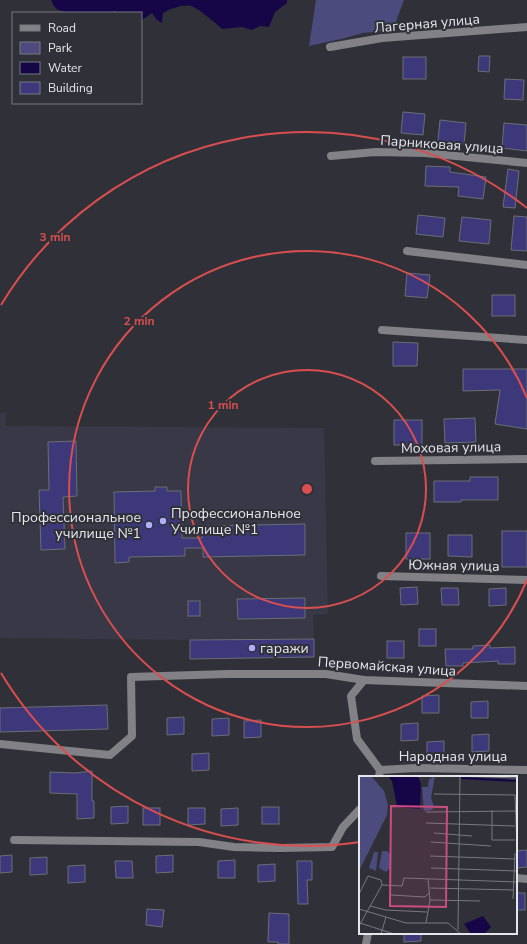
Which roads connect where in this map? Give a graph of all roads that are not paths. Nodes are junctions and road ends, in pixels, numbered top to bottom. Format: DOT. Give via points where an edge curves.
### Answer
graph roads {
  1 [pos="527,27"];
  2 [pos="330,47"];
  3 [pos="331,156"];
  4 [pos="527,162"];
  5 [pos="408,251"];
  6 [pos="527,265"];
  7 [pos="382,330"];
  8 [pos="527,340"];
  9 [pos="527,459"];
  10 [pos="375,461"];
  11 [pos="381,576"];
  12 [pos="527,580"];
  13 [pos="364,680"];
  14 [pos="527,686"];
  15 [pos="0,744"];
  16 [pos="527,770"];
  17 [pos="379,773"];
  18 [pos="359,810"];
  19 [pos="14,840"];
  20 [pos="517,878"];
  21 [pos="527,879"];
  22 [pos="368,934"];
  23 [pos="366,944"];
  1 -- 2 [label="street, Лагерная улица" via="382,38"];
  3 -- 4 [label="street, Парниковая улица" via="375,152 425,153"];
  5 -- 6 [label="street"];
  7 -- 8 [label="street"];
  9 -- 10 [label="street, Моховая улица"];
  11 -- 12 [label="street, Южная улица"];
  13 -- 14 [label="street, Первомайская улица"];
  13 -- 15 [label="street, Первомайская улица" via="318,674 131,677 132,736 110,754"];
  13 -- 17 [label="street" via="351,696 357,740"];
  16 -- 17 [label="street, Народная улица" via="416,768"];
  18 -- 19 [label="street" via="343,827 332,846 280,848 234,847 199,842"];
  20 -- 21 [label="street"];
  22 -- 23 [label="street"];
}
